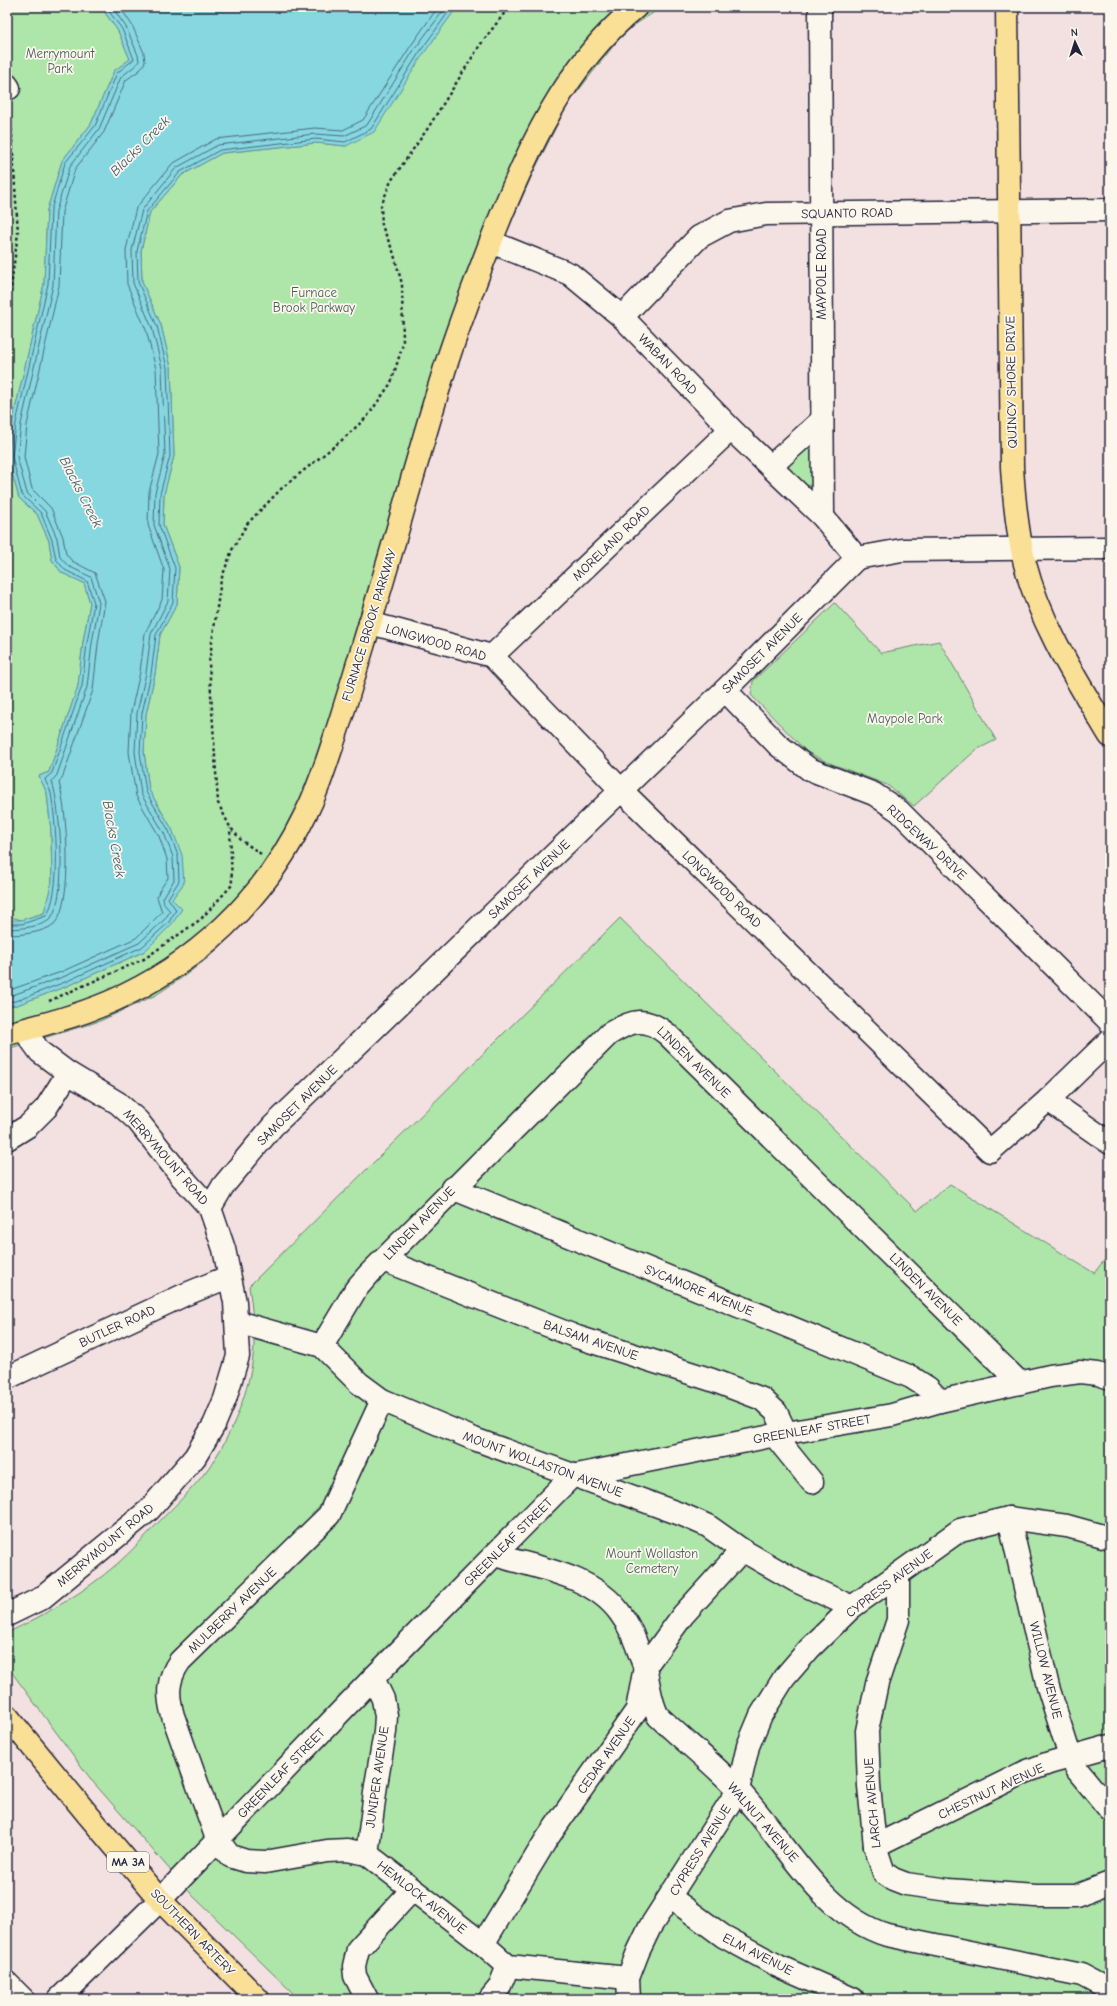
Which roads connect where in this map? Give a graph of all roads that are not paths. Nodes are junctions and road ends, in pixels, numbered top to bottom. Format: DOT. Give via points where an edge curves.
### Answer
graph roads {
  1 [pos="636,7"];
  2 [pos="820,7"];
  3 [pos="1007,7"];
  4 [pos="1009,210"];
  5 [pos="1110,210"];
  6 [pos="821,214"];
  7 [pos="491,242"];
  8 [pos="622,317"];
  9 [pos="822,420"];
  10 [pos="731,429"];
  11 [pos="771,466"];
  12 [pos="823,517"];
  13 [pos="1110,548"];
  14 [pos="1022,549"];
  15 [pos="857,558"];
  16 [pos="370,623"];
  17 [pos="492,656"];
  18 [pos="725,690"];
  19 [pos="1110,736"];
  20 [pos="621,790"];
  21 [pos="1110,1022"];
  22 [pos="16,1032"];
  23 [pos="1110,1040"];
  24 [pos="68,1073"];
  25 [pos="1048,1100"];
  26 [pos="7,1139"];
  27 [pos="1110,1143"];
  28 [pos="452,1188"];
  29 [pos="210,1208"];
  30 [pos="383,1260"];
  31 [pos="228,1277"];
  32 [pos="237,1322"];
  33 [pos="322,1346"];
  34 [pos="7,1378"];
  35 [pos="1110,1378"];
  36 [pos="1020,1383"];
  37 [pos="382,1400"];
  38 [pos="940,1401"];
  39 [pos="780,1434"];
  40 [pos="572,1476"];
  41 [pos="812,1482"];
  42 [pos="1010,1518"];
  43 [pos="1110,1538"];
  44 [pos="742,1550"];
  45 [pos="495,1555"];
  46 [pos="898,1575"];
  47 [pos="852,1607"];
  48 [pos="7,1615"];
  49 [pos="645,1668"];
  50 [pos="373,1678"];
  51 [pos="7,1716"];
  52 [pos="669,1727"];
  53 [pos="624,1729"];
  54 [pos="1110,1746"];
  55 [pos="1070,1756"];
  56 [pos="738,1790"];
  57 [pos="1110,1810"];
  58 [pos="217,1839"];
  59 [pos="875,1846"];
  60 [pos="367,1854"];
  61 [pos="1110,1883"];
  62 [pos="412,1890"];
  63 [pos="670,1897"];
  64 [pos="160,1900"];
  65 [pos="483,1944"];
  66 [pos="508,1966"];
  67 [pos="7,1983"];
  68 [pos="628,1988"];
  69 [pos="1110,1990"];
  70 [pos="23,1999"];
  71 [pos="59,1999"];
  72 [pos="258,1999"];
  73 [pos="367,1999"];
  74 [pos="490,1999"];
  75 [pos="853,1999"];
  1 -- 7 [label="main road, FURNACE BROOK PARKWAY" via="596,44 562,92 524,164"];
  2 -- 6 [label="street, MAYPOLE ROAD"];
  3 -- 4 [label="main road, QUINCY SHORE DRIVE"];
  4 -- 5 [label="street, SQUANTO ROAD"];
  4 -- 6 [label="street, SQUANTO ROAD"];
  4 -- 14 [label="main road, QUINCY SHORE DRIVE" via="1012,468 1015,516"];
  6 -- 8 [label="street, SQUANTO ROAD" via="766,214 729,221 699,237"];
  6 -- 9 [label="street, MAYPOLE ROAD"];
  7 -- 8 [label="street, WABAN ROAD" via="570,274"];
  7 -- 16 [label="main road, FURNACE BROOK PARKWAY" via="445,368"];
  8 -- 10 [label="street, WABAN ROAD"];
  9 -- 11 [label="street"];
  9 -- 12 [label="street, MAYPOLE ROAD"];
  10 -- 11 [label="street, WABAN ROAD"];
  10 -- 17 [label="street, MORELAND ROAD"];
  11 -- 12 [label="street, WABAN ROAD"];
  12 -- 15 [label="street"];
  13 -- 14 [label="street"];
  14 -- 15 [label="street" via="902,550"];
  14 -- 19 [label="main road, QUINCY SHORE DRIVE" via="1025,565 1044,617"];
  15 -- 18 [label="street, SAMOSET AVENUE"];
  16 -- 17 [label="street, LONGWOOD ROAD"];
  16 -- 22 [label="main road, FURNACE BROOK PARKWAY" via="347,701 306,814 277,866 236,915 205,944 143,986 108,1003"];
  17 -- 20 [label="street, LONGWOOD ROAD"];
  18 -- 20 [label="street, SAMOSET AVENUE"];
  18 -- 21 [label="street, RIDGEWAY DRIVE" via="778,744 809,769 874,794 899,811"];
  20 -- 25 [label="street, LONGWOOD ROAD" via="990,1151"];
  20 -- 29 [label="street, SAMOSET AVENUE" via="274,1126 223,1186"];
  22 -- 24 [label="street, MERRYMOUNT ROAD"];
  23 -- 25 [label="street"];
  24 -- 26 [label="street" via="46,1108 28,1126"];
  24 -- 29 [label="street, MERRYMOUNT ROAD" via="118,1103 138,1121"];
  25 -- 27 [label="street"];
  28 -- 30 [label="street, LINDEN AVENUE"];
  28 -- 36 [label="street, LINDEN AVENUE" via="609,1034 624,1025 639,1021 655,1025"];
  28 -- 38 [label="street, SYCAMORE AVENUE" via="911,1377 928,1388"];
  29 -- 31 [label="street, MERRYMOUNT ROAD" via="224,1249"];
  30 -- 33 [label="street, LINDEN AVENUE" via="356,1289"];
  30 -- 39 [label="street, BALSAM AVENUE" via="577,1338 712,1380 762,1399 776,1412"];
  31 -- 32 [label="street, MERRYMOUNT ROAD"];
  31 -- 34 [label="street, BUTLER ROAD" via="184,1294"];
  32 -- 33 [label="street, MOUNT WOLLASTON AVENUE"];
  32 -- 48 [label="street, MERRYMOUNT ROAD" via="238,1356 235,1373 214,1425 195,1456 150,1510 42,1598"];
  33 -- 37 [label="street, MOUNT WOLLASTON AVENUE" via="360,1383"];
  35 -- 36 [label="street, GREENLEAF STREET" via="1080,1372"];
  36 -- 38 [label="street, GREENLEAF STREET"];
  37 -- 40 [label="street, MOUNT WOLLASTON AVENUE" via="474,1440"];
  37 -- 58 [label="street, MULBERRY AVENUE" via="329,1515 180,1661 171,1677 168,1696 173,1716"];
  38 -- 39 [label="street, GREENLEAF STREET" via="892,1415"];
  39 -- 40 [label="street, GREENLEAF STREET"];
  39 -- 41 [label="street, BALSAM AVENUE"];
  40 -- 44 [label="street, MOUNT WOLLASTON AVENUE" via="683,1515 708,1526"];
  40 -- 45 [label="street, GREENLEAF STREET"];
  42 -- 43 [label="street, CYPRESS AVENUE" via="1067,1526"];
  42 -- 46 [label="street, CYPRESS AVENUE" via="960,1530"];
  42 -- 55 [label="street, WILLOW AVENUE" via="1048,1687"];
  44 -- 47 [label="street, MOUNT WOLLASTON AVENUE" via="796,1581"];
  44 -- 49 [label="street, CEDAR AVENUE" via="683,1615"];
  45 -- 49 [label="street, WALNUT AVENUE" via="581,1582 605,1598 620,1612 628,1625"];
  45 -- 50 [label="street, GREENLEAF STREET"];
  46 -- 47 [label="street, CYPRESS AVENUE"];
  46 -- 59 [label="street, LARCH AVENUE" via="898,1620 877,1683 867,1731"];
  47 -- 56 [label="street, CYPRESS AVENUE" via="810,1648 773,1695 748,1746"];
  49 -- 52 [label="street, WALNUT AVENUE" via="652,1705"];
  49 -- 53 [label="street, CEDAR AVENUE" via="637,1710"];
  50 -- 58 [label="street, GREENLEAF STREET"];
  50 -- 60 [label="street, JUNIPER AVENUE" via="383,1699 386,1732"];
  51 -- 64 [label="main road, SOUTHERN ARTERY / MA 3A"];
  52 -- 53 [label="street" via="647,1721"];
  52 -- 56 [label="street, WALNUT AVENUE"];
  53 -- 65 [label="street, CEDAR AVENUE" via="546,1840"];
  54 -- 55 [label="street, CHESTNUT AVENUE"];
  55 -- 57 [label="street, WILLOW AVENUE"];
  55 -- 59 [label="street, CHESTNUT AVENUE" via="1025,1772"];
  56 -- 63 [label="street, CYPRESS AVENUE"];
  56 -- 69 [label="street, WALNUT AVENUE" via="821,1891 860,1925 887,1935 1082,1975"];
  58 -- 60 [label="street, HEMLOCK AVENUE" via="230,1856 246,1861 269,1861 337,1850"];
  58 -- 64 [label="street, GREENLEAF STREET"];
  59 -- 61 [label="street, LARCH AVENUE" via="884,1873 906,1884 948,1890 1060,1897 1086,1894"];
  60 -- 62 [label="street, HEMLOCK AVENUE"];
  62 -- 65 [label="street, HEMLOCK AVENUE"];
  62 -- 73 [label="street" via="358,1949 354,1966 355,1976"];
  63 -- 68 [label="street, CYPRESS AVENUE" via="650,1927 638,1952"];
  63 -- 75 [label="street, ELM AVENUE" via="723,1936 778,1966"];
  64 -- 71 [label="street, GREENLEAF STREET"];
  64 -- 72 [label="main road, SOUTHERN ARTERY / MA 3A"];
  65 -- 66 [label="street, HEMLOCK AVENUE"];
  66 -- 68 [label="street"];
  66 -- 74 [label="street" via="499,1988"];
  67 -- 70 [label="street"];
}
